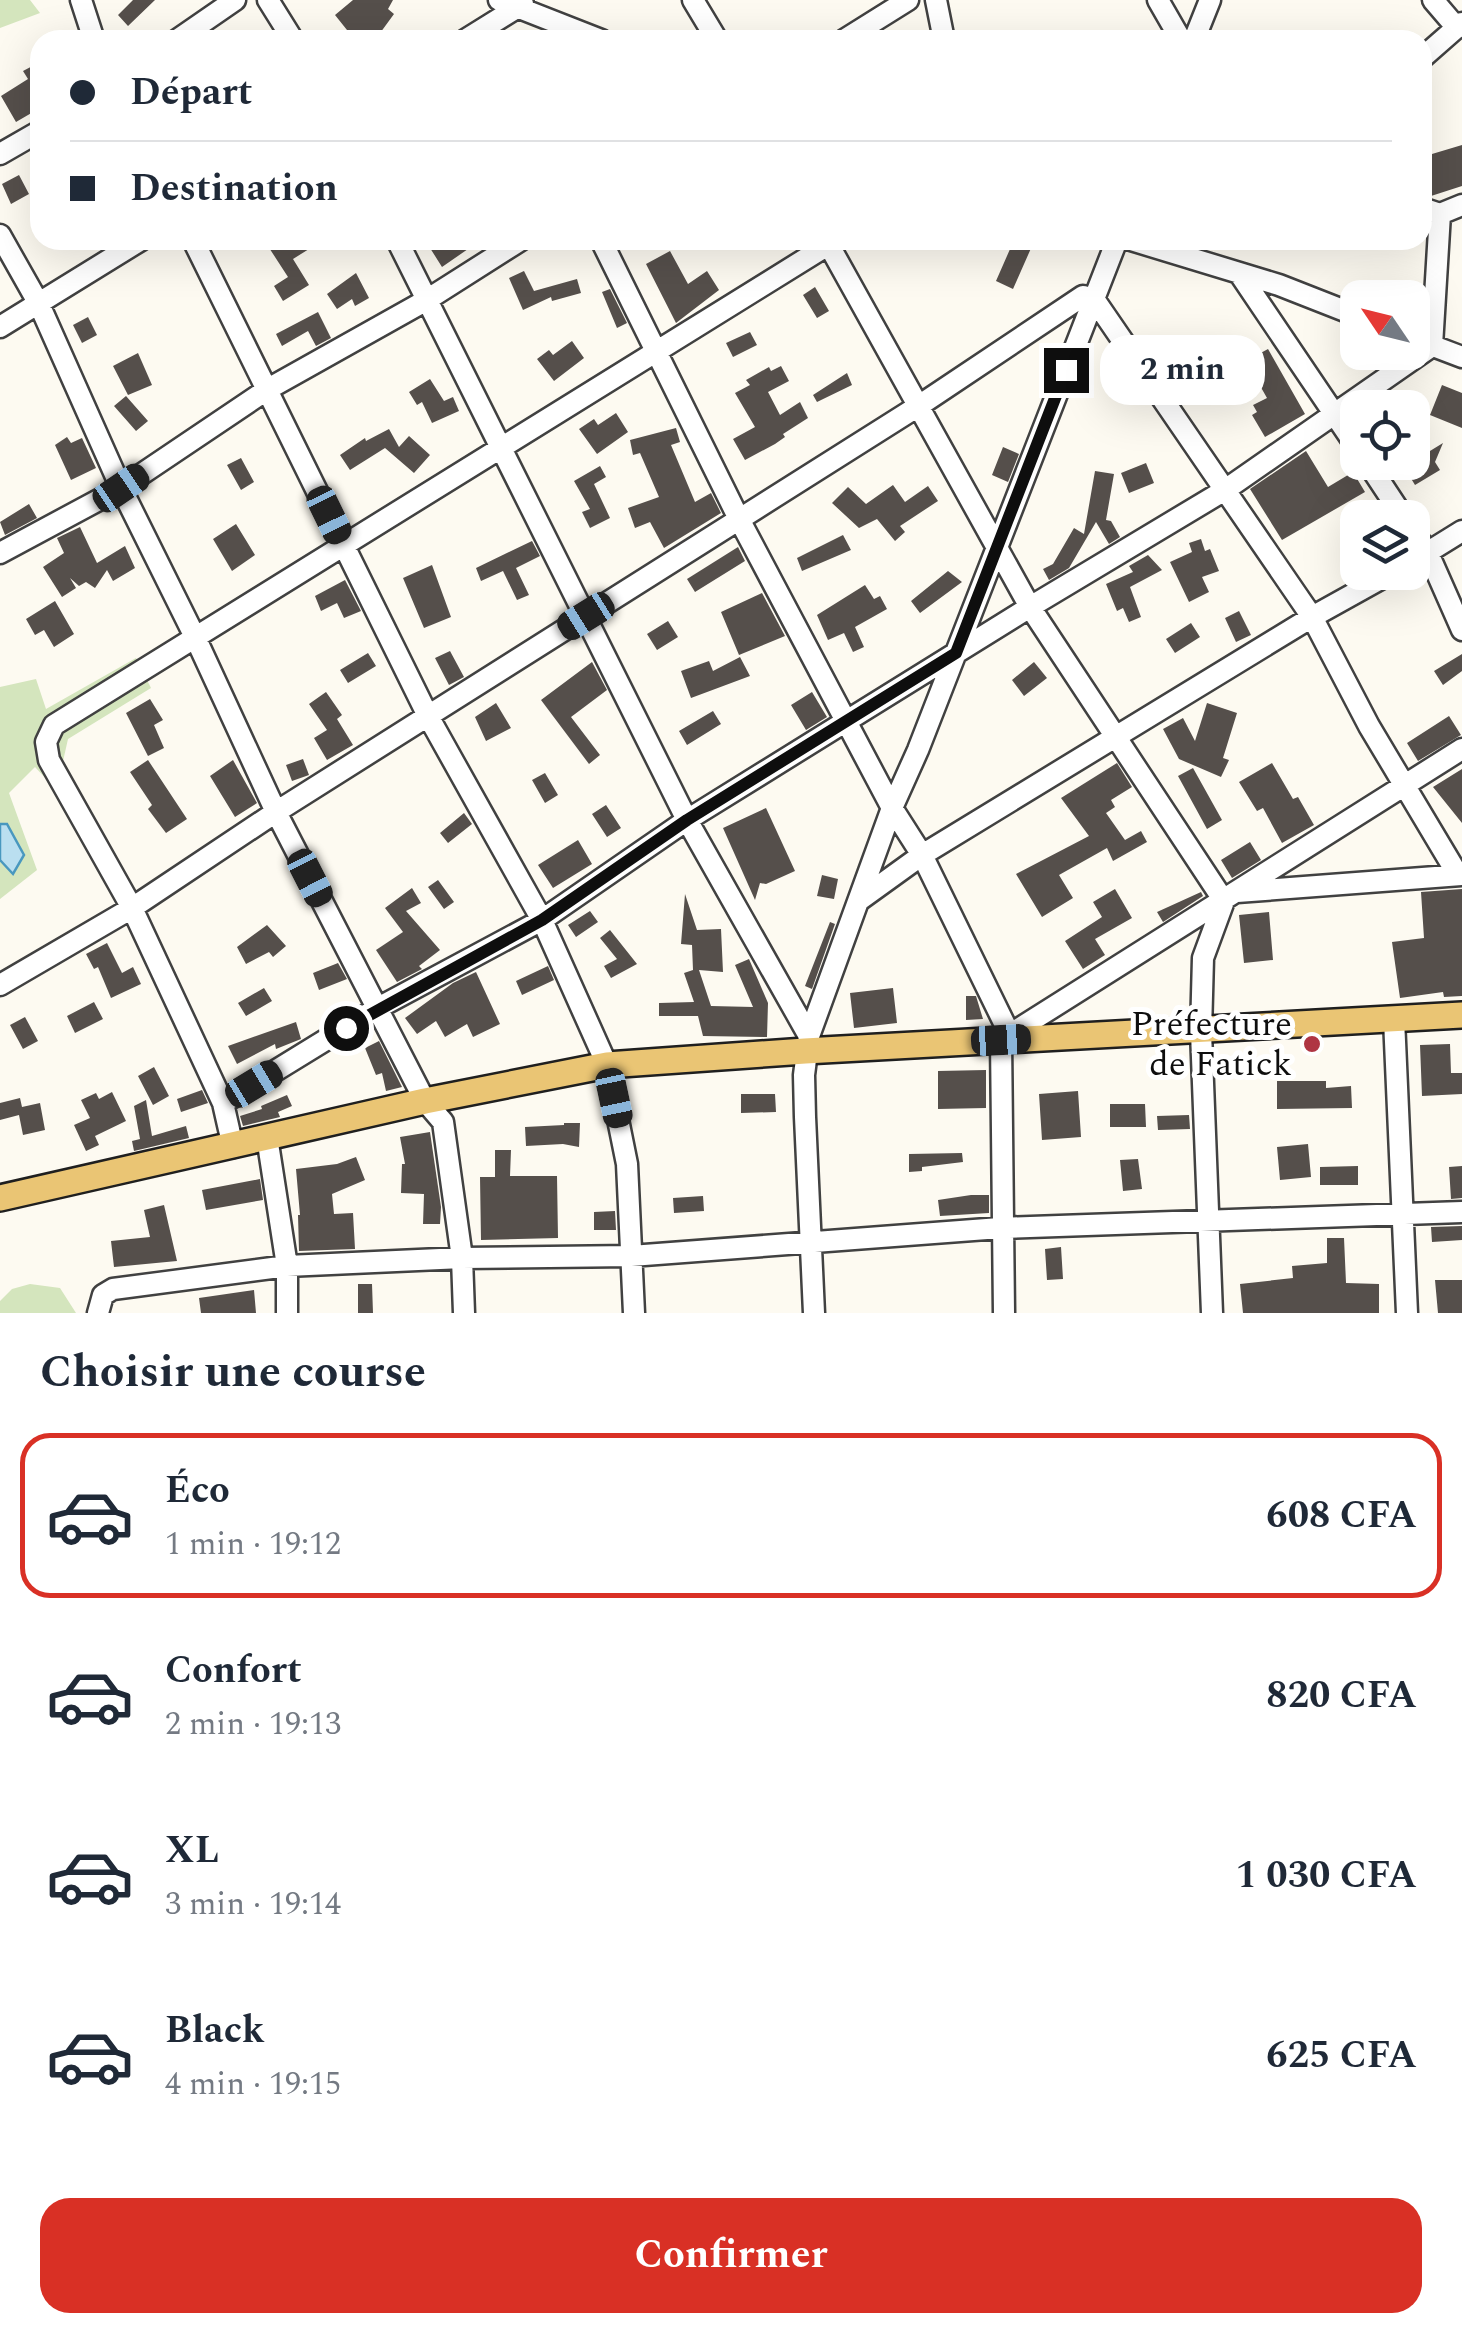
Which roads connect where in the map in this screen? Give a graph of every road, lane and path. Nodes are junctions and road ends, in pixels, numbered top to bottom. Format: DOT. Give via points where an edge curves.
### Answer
graph roads {
  1 [pos="81,0"];
  2 [pos="235,0"];
  3 [pos="268,0"];
  4 [pos="485,0"];
  5 [pos="693,0"];
  6 [pos="908,0"];
  7 [pos="936,0"];
  8 [pos="1158,0"];
  9 [pos="1210,0"];
  10 [pos="1433,0"];
  11 [pos="515,3"];
  12 [pos="1459,26"];
  13 [pos="91,30"];
  14 [pos="192,30"];
  15 [pos="287,30"];
  16 [pos="497,30"];
  17 [pos="498,30"];
  18 [pos="578,30"];
  19 [pos="711,30"];
  20 [pos="860,30"];
  21 [pos="942,30"];
  22 [pos="1175,30"];
  23 [pos="1198,30"];
  24 [pos="1432,49"];
  25 [pos="30,137"];
  26 [pos="0,154"];
  27 [pos="1462,205"];
  28 [pos="1432,211"];
  29 [pos="0,236"];
  30 [pos="124,250"];
  31 [pos="198,250"];
  32 [pos="401,250"];
  33 [pos="506,250"];
  34 [pos="606,250"];
  35 [pos="816,250"];
  36 [pos="835,250"];
  37 [pos="1113,250"];
  38 [pos="1163,250"];
  39 [pos="1428,250"];
  40 [pos="1239,274"];
  41 [pos="1426,280"];
  42 [pos="1094,299"];
  43 [pos="425,302"];
  44 [pos="39,304"];
  45 [pos="1340,309"];
  46 [pos="0,327"];
  47 [pos="1430,345"];
  48 [pos="656,352"];
  49 [pos="1462,357"];
  50 [pos="1386,370"];
  51 [pos="268,389"];
  52 [pos="920,405"];
  53 [pos="1333,412"];
  54 [pos="1340,422"];
  55 [pos="503,448"];
  56 [pos="121,488"];
  57 [pos="1225,490"];
  58 [pos="739,519"];
  59 [pos="1462,531"];
  60 [pos="344,546"];
  61 [pos="998,546"];
  62 [pos="1430,552"];
  63 [pos="0,554"];
  64 [pos="1430,575"];
  65 [pos="1361,590"];
  66 [pos="1030,607"];
  67 [pos="586,616"];
  68 [pos="1312,617"];
  69 [pos="1462,630"];
  70 [pos="196,639"];
  71 [pos="956,653"];
  72 [pos="428,716"];
  73 [pos="846,721"];
  74 [pos="1119,738"];
  75 [pos="1462,749"];
  76 [pos="1404,784"];
  77 [pos="892,808"];
  78 [pos="276,812"];
  79 [pos="687,820"];
  80 [pos="922,855"];
  81 [pos="1460,875"];
  82 [pos="1229,897"];
  83 [pos="861,900"];
  84 [pos="132,908"];
  85 [pos="542,920"];
  86 [pos="0,985"];
  87 [pos="376,1009"];
  88 [pos="1462,1016"];
  89 [pos="1394,1019"];
  90 [pos="1201,1032"];
  91 [pos="1005,1038"];
  92 [pos="807,1044"];
  93 [pos="607,1066"];
  94 [pos="425,1101"];
  95 [pos="223,1103"];
  96 [pos="267,1137"];
  97 [pos="233,1147"];
  98 [pos="0,1198"];
  99 [pos="1462,1212"];
  100 [pos="1404,1216"];
  101 [pos="1206,1223"];
  102 [pos="1000,1228"];
  103 [pos="811,1242"];
  104 [pos="632,1256"];
  105 [pos="462,1258"];
  106 [pos="287,1266"];
  107 [pos="98,1313"];
  108 [pos="287,1313"];
  109 [pos="464,1313"];
  110 [pos="634,1313"];
  111 [pos="814,1313"];
  112 [pos="1004,1313"];
  113 [pos="1212,1313"];
  114 [pos="1407,1313"];
  1 -- 13 [label="street"];
  2 -- 14 [label="street"];
  3 -- 15 [label="street"];
  4 -- 16 [label="street"];
  5 -- 19 [label="street"];
  6 -- 20 [label="street"];
  7 -- 21 [label="street"];
  8 -- 22 [label="street"];
  9 -- 23 [label="street"];
  10 -- 12 [label="street"];
  11 -- 17 [label="street"];
  11 -- 18 [label="street"];
  12 -- 24 [label="street"];
  25 -- 26 [label="street"];
  27 -- 28 [label="street"];
  29 -- 44 [label="street"];
  30 -- 44 [label="street"];
  31 -- 51 [label="street"];
  32 -- 43 [label="street"];
  33 -- 43 [label="street"];
  34 -- 48 [label="street"];
  35 -- 48 [label="street"];
  36 -- 52 [label="street"];
  37 -- 42 [label="street"];
  38 -- 40 [label="street"];
  39 -- 41 [label="street"];
  40 -- 45 [label="street"];
  40 -- 53 [label="street"];
  42 -- 52 [label="street" via="1083,296"];
  42 -- 57 [label="street"];
  42 -- 61 [label="street"];
  43 -- 51 [label="street"];
  43 -- 55 [label="street"];
  44 -- 46 [label="street"];
  44 -- 56 [label="street"];
  47 -- 49 [label="street"];
  48 -- 55 [label="street"];
  48 -- 58 [label="street"];
  50 -- 53 [label="street"];
  51 -- 56 [label="street"];
  51 -- 60 [label="street"];
  52 -- 58 [label="street"];
  52 -- 61 [label="street"];
  53 -- 54 [label="street"];
  53 -- 57 [label="street"];
  55 -- 60 [label="street"];
  55 -- 67 [label="street"];
  56 -- 63 [label="street"];
  56 -- 70 [label="street"];
  57 -- 66 [label="street"];
  57 -- 68 [label="street"];
  58 -- 67 [label="street"];
  58 -- 73 [label="street"];
  59 -- 62 [label="street"];
  60 -- 70 [label="street"];
  60 -- 72 [label="street"];
  61 -- 66 [label="street"];
  61 -- 71 [label="street"];
  64 -- 69 [label="street"];
  65 -- 68 [label="street"];
  66 -- 71 [label="street"];
  66 -- 74 [label="street"];
  67 -- 72 [label="street"];
  67 -- 79 [label="street"];
  68 -- 74 [label="street"];
  68 -- 76 [label="street"];
  70 -- 78 [label="street"];
  70 -- 84 [label="street" via="54,725 46,742 49,760"];
  71 -- 73 [label="street"];
  71 -- 77 [label="street"];
  72 -- 78 [label="street"];
  72 -- 85 [label="street"];
  73 -- 77 [label="street"];
  73 -- 79 [label="street"];
  74 -- 80 [label="street"];
  74 -- 82 [label="street"];
  75 -- 76 [label="street"];
  76 -- 81 [label="street"];
  76 -- 82 [label="street"];
  77 -- 80 [label="street"];
  77 -- 83 [label="street"];
  78 -- 84 [label="street"];
  78 -- 87 [label="street"];
  79 -- 85 [label="street"];
  79 -- 92 [label="street"];
  80 -- 83 [label="street"];
  80 -- 91 [label="street"];
  81 -- 82 [label="street"];
  82 -- 90 [label="street" via="1203,958"];
  82 -- 91 [label="street"];
  83 -- 92 [label="street"];
  84 -- 86 [label="street"];
  84 -- 95 [label="street"];
  85 -- 87 [label="street"];
  85 -- 93 [label="street"];
  87 -- 94 [label="street"];
  87 -- 95 [label="street"];
  88 -- 89 [label="main road"];
  89 -- 90 [label="main road"];
  89 -- 100 [label="street"];
  90 -- 91 [label="main road"];
  90 -- 101 [label="street"];
  91 -- 92 [label="main road"];
  91 -- 102 [label="street"];
  92 -- 93 [label="main road"];
  92 -- 103 [label="street"];
  93 -- 94 [label="main road"];
  93 -- 104 [label="street" via="627,1164"];
  94 -- 96 [label="main road"];
  94 -- 105 [label="street" via="443,1122"];
  95 -- 97 [label="street"];
  96 -- 97 [label="main road"];
  96 -- 106 [label="street"];
  97 -- 98 [label="main road"];
  99 -- 100 [label="street"];
  100 -- 101 [label="street"];
  100 -- 114 [label="street"];
  101 -- 102 [label="street"];
  101 -- 113 [label="street"];
  102 -- 103 [label="street"];
  102 -- 112 [label="street"];
  103 -- 104 [label="street"];
  103 -- 111 [label="street"];
  104 -- 105 [label="street"];
  104 -- 110 [label="street"];
  105 -- 106 [label="street"];
  105 -- 109 [label="street"];
  106 -- 107 [label="street" via="113,1289 103,1295"];
  106 -- 108 [label="street"];
}
